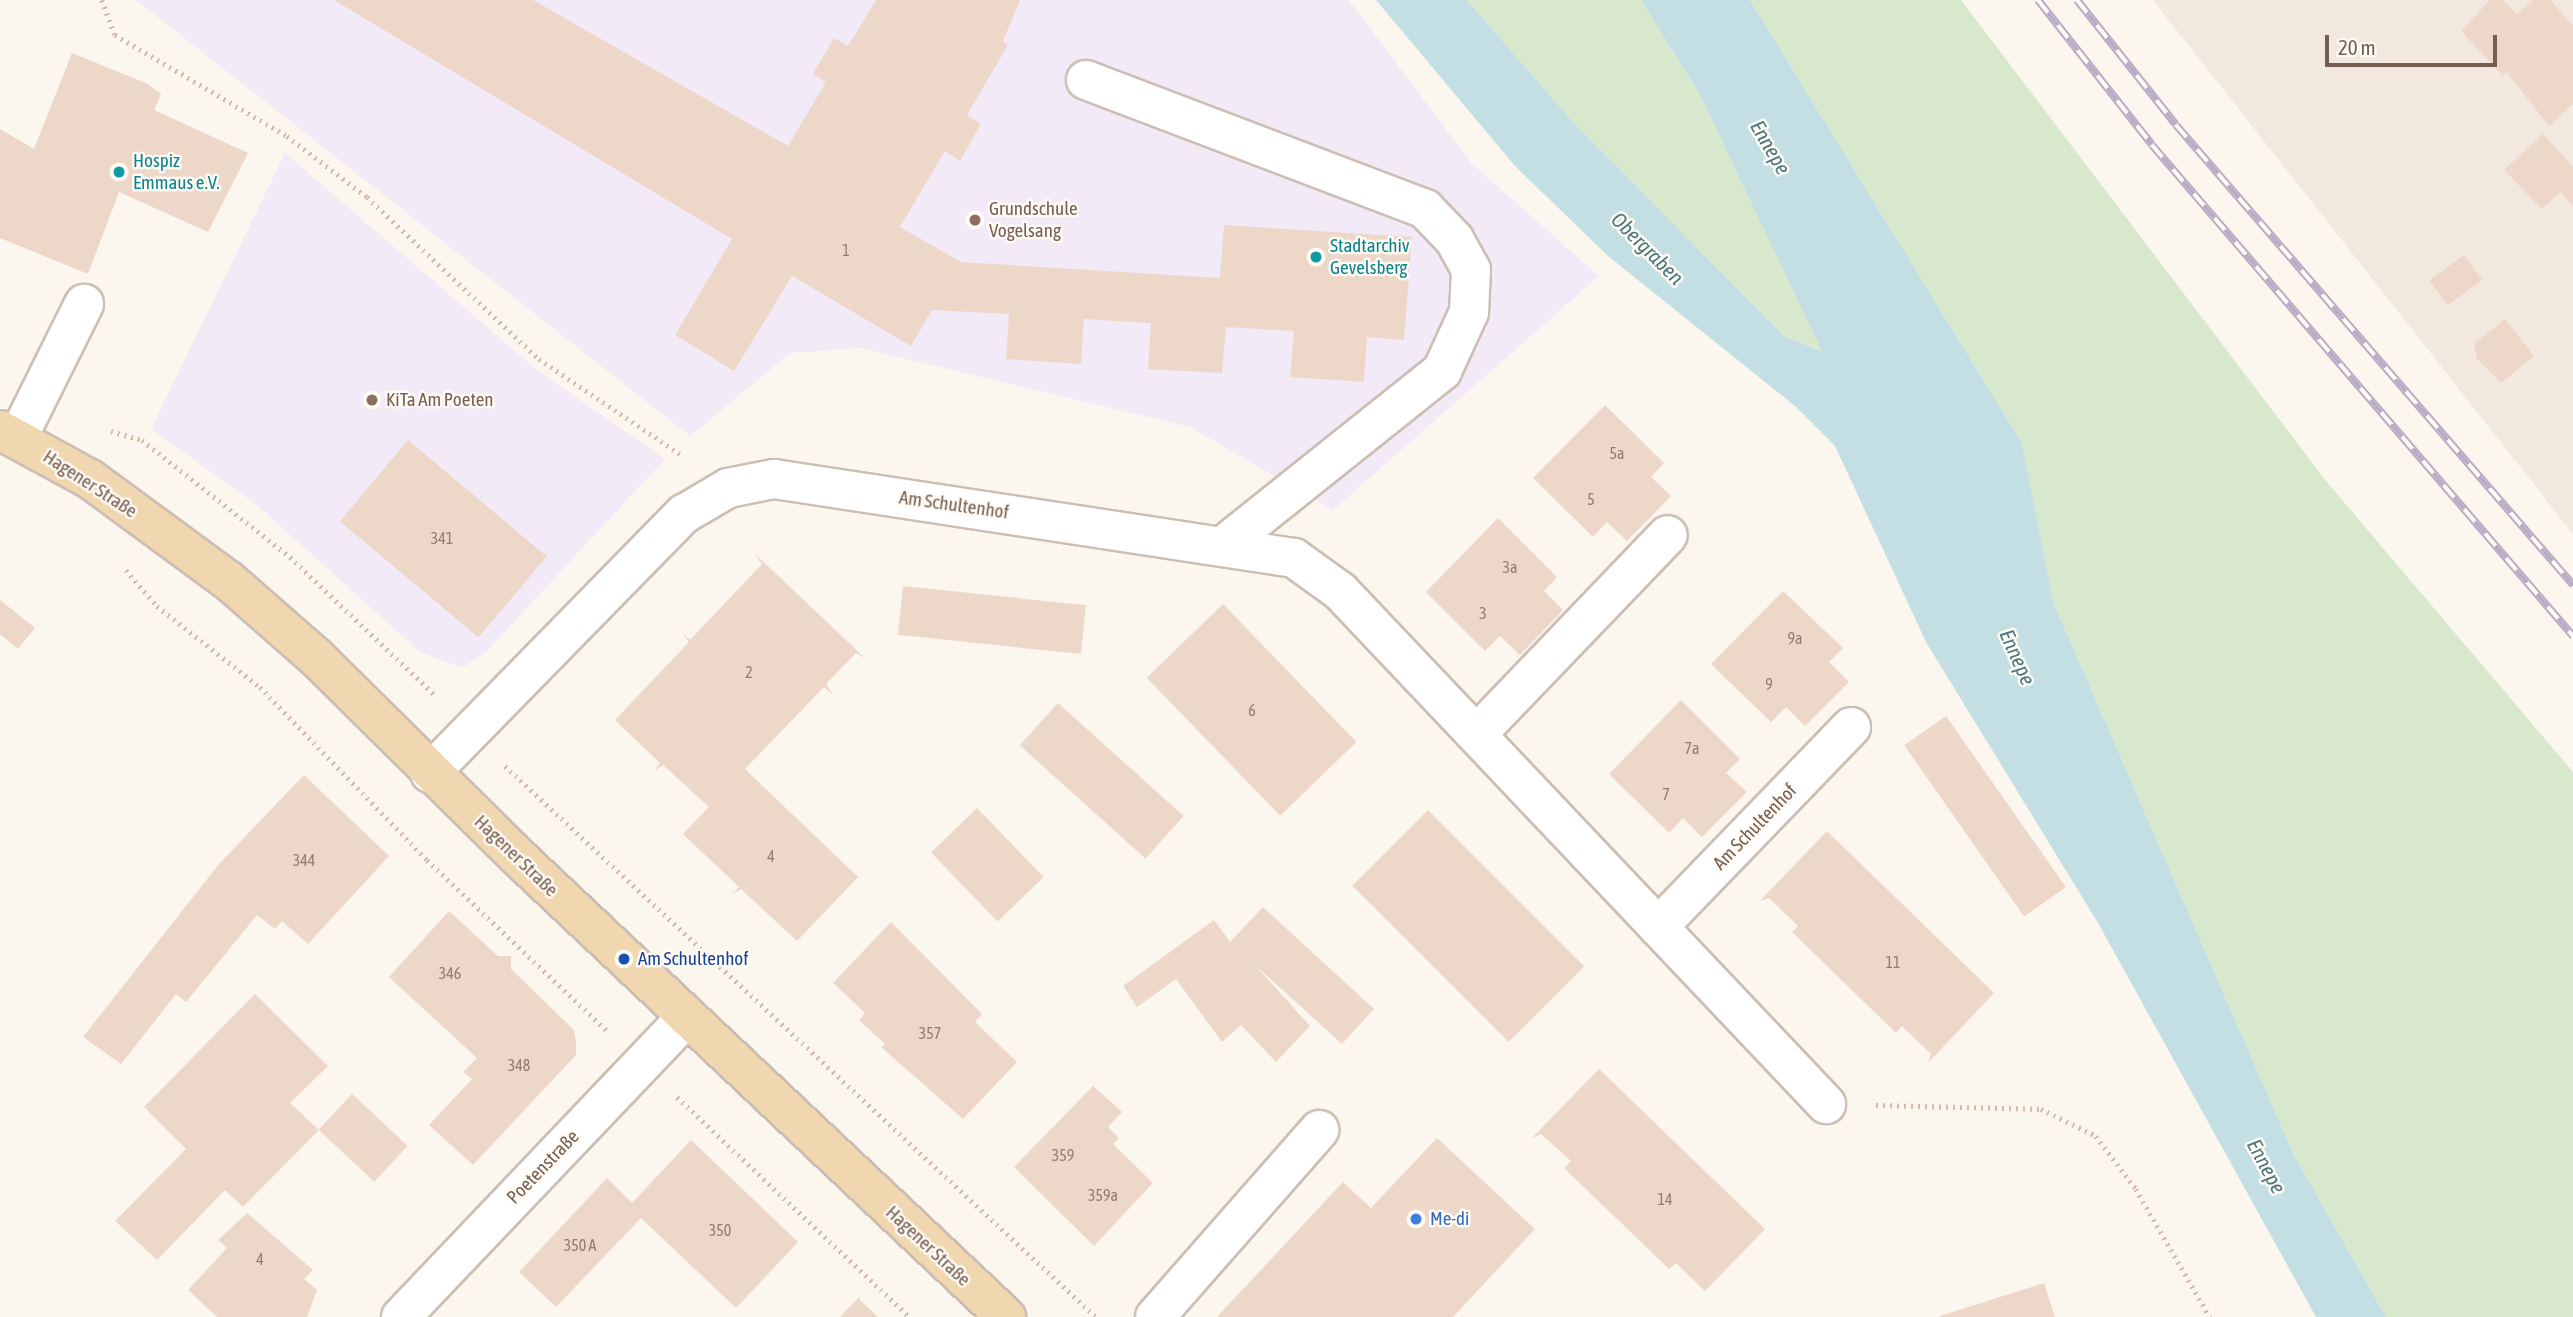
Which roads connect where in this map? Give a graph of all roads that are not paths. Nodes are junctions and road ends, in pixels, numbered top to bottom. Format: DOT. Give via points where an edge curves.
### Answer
graph roads {
  1 [pos="1086,80"];
  2 [pos="84,304"];
  3 [pos="9,434"];
  4 [pos="1668,536"];
  5 [pos="1225,544"];
  6 [pos="1851,727"];
  7 [pos="1478,733"];
  8 [pos="430,773"];
  9 [pos="1658,927"];
  10 [pos="687,1018"];
  11 [pos="1826,1104"];
  12 [pos="1319,1130"];
  13 [pos="401,1317"];
  14 [pos="1006,1317"];
  15 [pos="1155,1317"];
  1 -- 5 [label="street" via="1425,209 1454,239 1471,270 1469,312 1442,371"];
  2 -- 3 [label="street" via="38,399"];
  3 -- 8 [label="main road, Hagener Straße" via="90,479 229,581"];
  4 -- 7 [label="street"];
  5 -- 7 [label="street, Am Schultenhof" via="1294,558 1340,591"];
  5 -- 8 [label="street, Am Schultenhof" via="774,479 728,488 684,514"];
  6 -- 9 [label="street, Am Schultenhof"];
  7 -- 9 [label="street, Am Schultenhof"];
  8 -- 10 [label="main road, Hagener Straße"];
  9 -- 11 [label="street, Am Schultenhof"];
  10 -- 13 [label="street, Poetenstraße"];
  10 -- 14 [label="main road, Hagener Straße"];
  12 -- 15 [label="street"];
}
